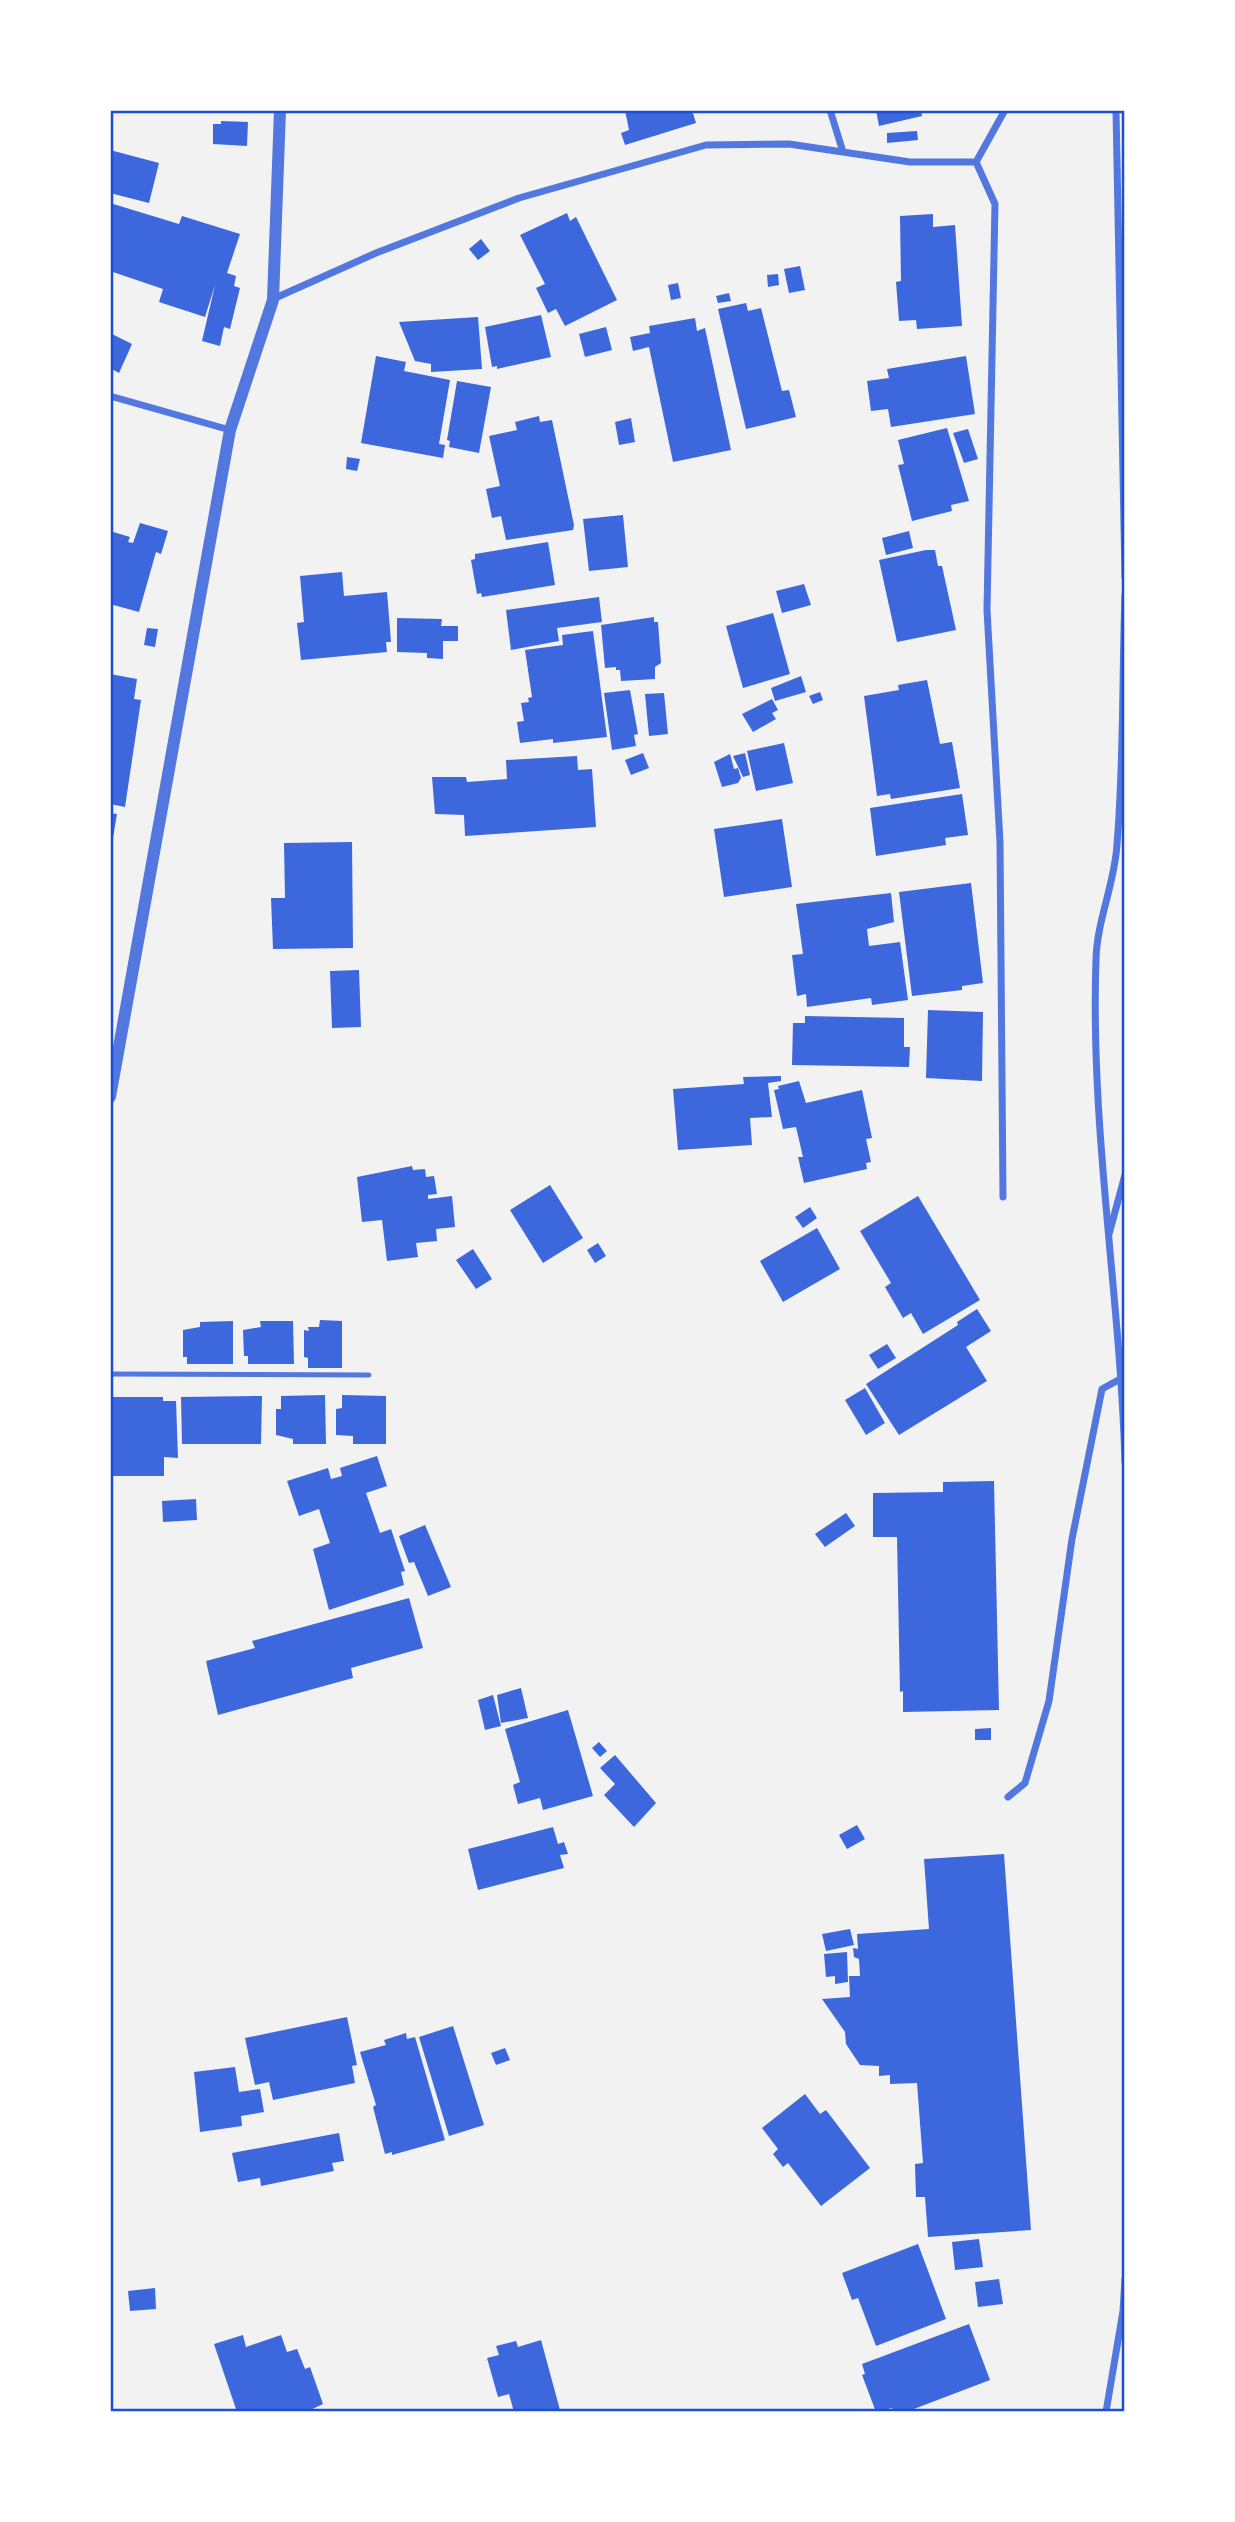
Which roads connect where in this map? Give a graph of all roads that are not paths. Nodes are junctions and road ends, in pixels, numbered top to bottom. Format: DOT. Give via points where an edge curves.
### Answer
graph roads {
  1 [pos="280,110"];
  2 [pos="830,110"];
  3 [pos="1005,110"];
  4 [pos="1116,110"];
  5 [pos="843,152"];
  6 [pos="975,162"];
  7 [pos="272,300"];
  8 [pos="110,396"];
  9 [pos="230,430"];
  10 [pos="1125,577"];
  11 [pos="1125,595"];
  12 [pos="110,1097"];
  13 [pos="1125,1175"];
  14 [pos="1003,1197"];
  15 [pos="1107,1241"];
  16 [pos="110,1374"];
  17 [pos="369,1375"];
  18 [pos="1122,1378"];
  19 [pos="1125,1462"];
  20 [pos="1008,1797"];
  21 [pos="1125,2278"];
  22 [pos="1106,2412"];
  1 -- 7 [label="street"];
  2 -- 5 [label="street"];
  3 -- 6 [label="street"];
  4 -- 10 [label="street"];
  5 -- 6 [label="street" via="910,162"];
  5 -- 7 [label="street" via="789,144 706,145 519,198 376,253"];
  6 -- 14 [label="street" via="995,204 987,610 1000,842"];
  7 -- 9 [label="street"];
  8 -- 9 [label="street"];
  9 -- 12 [label="street"];
  11 -- 15 [label="street" via="1117,846 1096,956 1097,1081"];
  13 -- 15 [label="street"];
  15 -- 18 [label="street"];
  16 -- 17 [label="lane"];
  18 -- 19 [label="street"];
  18 -- 20 [label="street" via="1102,1390 1072,1539 1049,1701 1025,1783"];
  21 -- 22 [label="street"];
}
